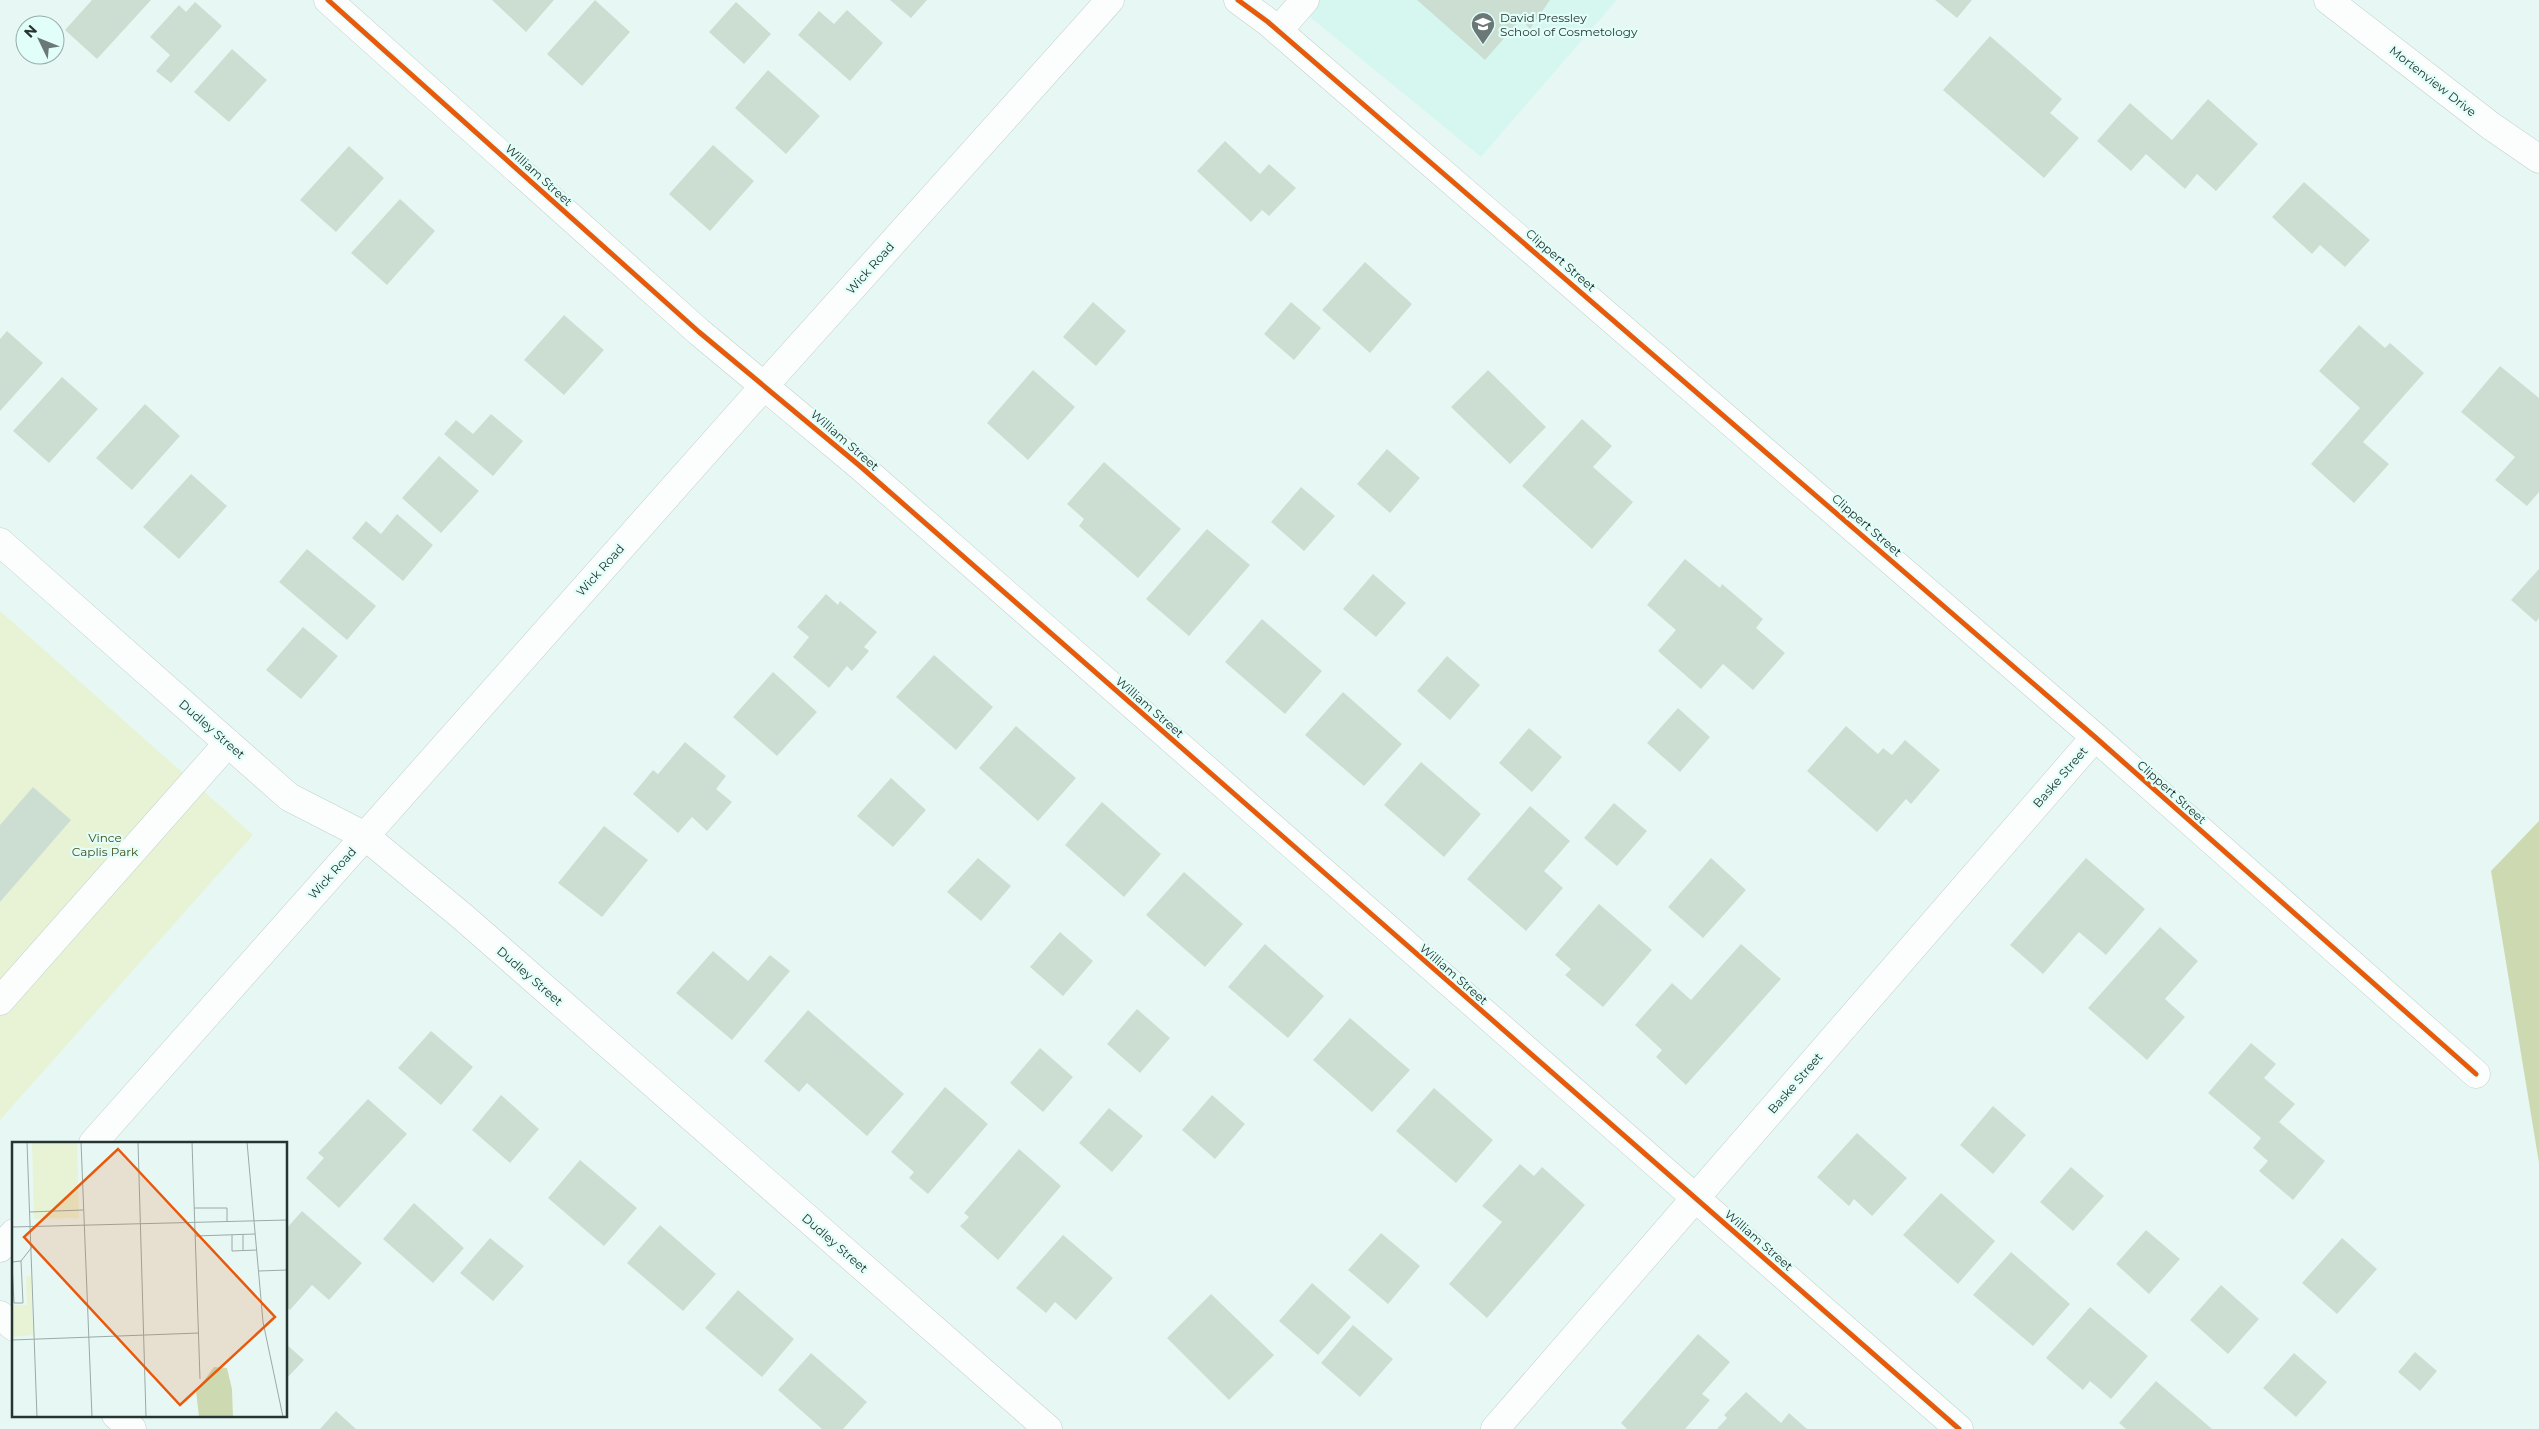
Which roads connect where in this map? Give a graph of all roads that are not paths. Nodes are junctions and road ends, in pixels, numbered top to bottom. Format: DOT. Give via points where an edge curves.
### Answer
graph roads {
  1 [pos="328,0"];
  2 [pos="1110,0"];
  3 [pos="1238,0"];
  4 [pos="1305,0"];
  5 [pos="2328,0"];
  6 [pos="1278,31"];
  7 [pos="2539,159"];
  8 [pos="765,385"];
  9 [pos="0,542"];
  10 [pos="2095,737"];
  11 [pos="228,743"];
  12 [pos="365,836"];
  13 [pos="0,1001"];
  14 [pos="2476,1074"];
  15 [pos="95,1142"];
  16 [pos="1695,1198"];
  17 [pos="12,1235"];
  18 [pos="0,1248"];
  19 [pos="0,1315"];
  20 [pos="12,1324"];
  21 [pos="117,1416"];
  22 [pos="132,1429"];
  23 [pos="1048,1429"];
  24 [pos="1495,1429"];
  25 [pos="1959,1429"];
  1 -- 8 [label="street, William Street" via="699,332"];
  2 -- 8 [label="street, Wick Road"];
  3 -- 6 [label="street, Clippert Street"];
  4 -- 6 [label="street"];
  5 -- 7 [label="street, Mortenview Drive" via="2491,126"];
  6 -- 10 [label="street, Clippert Street"];
  8 -- 12 [label="street, Wick Road"];
  8 -- 16 [label="street, William Street"];
  9 -- 11 [label="street, Dudley Street"];
  10 -- 14 [label="street, Clippert Street"];
  10 -- 16 [label="street, Baske Street"];
  11 -- 12 [label="street, Dudley Street" via="289,797"];
  11 -- 13 [label="street"];
  12 -- 15 [label="street, Wick Road"];
  12 -- 23 [label="street, Dudley Street" via="471,924"];
  16 -- 24 [label="street, Baske Street"];
  16 -- 25 [label="street, William Street"];
  17 -- 18 [label="street"];
  19 -- 20 [label="street"];
  21 -- 22 [label="street"];
}
